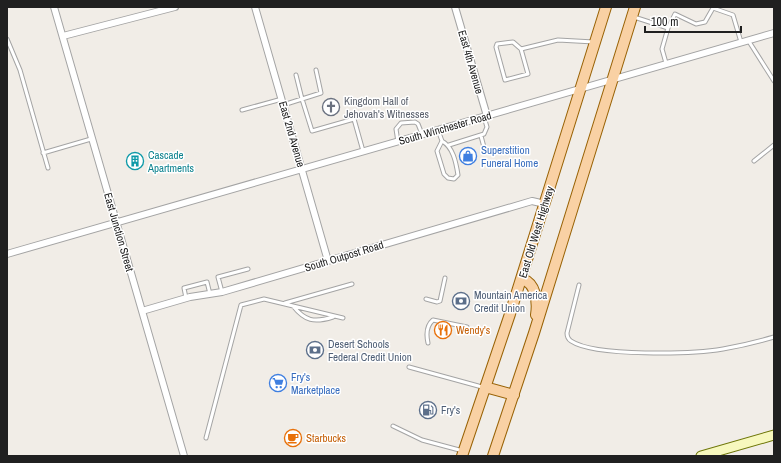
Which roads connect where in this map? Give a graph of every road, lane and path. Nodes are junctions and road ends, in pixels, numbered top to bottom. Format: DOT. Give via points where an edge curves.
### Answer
graph roads {
  1 [pos="54,7"];
  2 [pos="174,7"];
  3 [pos="255,7"];
  4 [pos="455,7"];
  5 [pos="606,7"];
  6 [pos="634,12"];
  7 [pos="668,28"];
  8 [pos="774,33"];
  9 [pos="62,36"];
  10 [pos="7,39"];
  11 [pos="748,40"];
  12 [pos="594,42"];
  13 [pos="741,42"];
  14 [pos="521,49"];
  15 [pos="666,64"];
  16 [pos="316,70"];
  17 [pos="296,75"];
  18 [pos="612,79"];
  19 [pos="774,81"];
  20 [pos="580,89"];
  21 [pos="302,99"];
  22 [pos="282,102"];
  23 [pos="242,110"];
  24 [pos="485,117"];
  25 [pos="438,130"];
  26 [pos="422,135"];
  27 [pos="481,136"];
  28 [pos="92,138"];
  29 [pos="442,141"];
  30 [pos="398,142"];
  31 [pos="774,145"];
  32 [pos="449,146"];
  33 [pos="485,151"];
  34 [pos="364,152"];
  35 [pos="44,154"];
  36 [pos="754,160"];
  37 [pos="48,168"];
  38 [pos="302,169"];
  39 [pos="545,204"];
  40 [pos="116,222"];
  41 [pos="7,254"];
  42 [pos="328,261"];
  43 [pos="248,269"];
  44 [pos="445,278"];
  45 [pos="522,279"];
  46 [pos="352,284"];
  47 [pos="579,285"];
  48 [pos="222,292"];
  49 [pos="210,294"];
  50 [pos="186,298"];
  51 [pos="426,299"];
  52 [pos="283,304"];
  53 [pos="293,306"];
  54 [pos="142,311"];
  55 [pos="335,316"];
  56 [pos="343,318"];
  57 [pos="467,327"];
  58 [pos="534,333"];
  59 [pos="774,337"];
  60 [pos="428,343"];
  61 [pos="409,367"];
  62 [pos="485,388"];
  63 [pos="514,395"];
  64 [pos="394,426"];
  65 [pos="774,435"];
  66 [pos="206,438"];
  67 [pos="463,454"];
  68 [pos="184,456"];
  69 [pos="493,456"];
  70 [pos="701,456"];
  1 -- 9 [label="street, East Junction Street"];
  2 -- 9 [label="street"];
  3 -- 22 [label="street, East 2nd Avenue"];
  4 -- 24 [label="street, East 4th Avenue"];
  5 -- 12 [label="main road, East Old West Highway"];
  6 -- 7 [label="lane"];
  6 -- 18 [label="main road"];
  7 -- 13 [label="lane" via="674,14 696,24 705,22 713,8 733,15"];
  7 -- 15 [label="lane" via="662,49"];
  8 -- 11 [label="street, South Winchester Road"];
  9 -- 28 [label="street, East Junction Street"];
  10 -- 35 [label="lane" via="20,70"];
  11 -- 13 [label="street, South Winchester Road"];
  11 -- 19 [label="lane"];
  12 -- 14 [label="lane" via="558,40"];
  12 -- 20 [label="main road, East Old West Highway"];
  13 -- 15 [label="street, South Winchester Road"];
  14 -- 14 [label="lane" via="528,74 505,80 497,44 513,42"];
  15 -- 18 [label="street, South Winchester Road"];
  16 -- 21 [label="lane" via="321,93"];
  17 -- 21 [label="lane"];
  18 -- 20 [label="street, South Winchester Road"];
  18 -- 58 [label="main road"];
  20 -- 24 [label="street, South Winchester Road"];
  20 -- 39 [label="main road, East Old West Highway"];
  21 -- 22 [label="lane"];
  21 -- 34 [label="lane" via="312,131 354,119"];
  22 -- 23 [label="lane"];
  22 -- 38 [label="street, East 2nd Avenue"];
  24 -- 25 [label="street, South Winchester Road"];
  24 -- 27 [label="lane" via="487,130"];
  25 -- 26 [label="street, South Winchester Road"];
  25 -- 29 [label="lane"];
  26 -- 30 [label="street, South Winchester Road"];
  26 -- 30 [label="lane" via="418,124 407,122 397,126"];
  27 -- 32 [label="lane"];
  27 -- 33 [label="lane"];
  28 -- 35 [label="lane"];
  28 -- 40 [label="street, East Junction Street"];
  29 -- 32 [label="lane"];
  29 -- 32 [label="lane" via="437,151 444,174 451,179 458,175"];
  30 -- 34 [label="street, South Winchester Road"];
  31 -- 36 [label="lane"];
  34 -- 38 [label="street, South Winchester Road"];
  35 -- 37 [label="lane"];
  38 -- 40 [label="street, South Winchester Road"];
  38 -- 42 [label="street, East 2nd Avenue"];
  39 -- 42 [label="street, South Outpost Road" via="532,201"];
  39 -- 45 [label="main road, East Old West Highway"];
  40 -- 41 [label="street, South Winchester Road"];
  40 -- 54 [label="street, East Junction Street"];
  42 -- 48 [label="street, South Outpost Road"];
  43 -- 48 [label="lane" via="218,277"];
  44 -- 51 [label="lane" via="440,301"];
  45 -- 58 [label="main road" via="530,284 536,299"];
  45 -- 62 [label="main road, East Old West Highway"];
  46 -- 52 [label="lane"];
  47 -- 59 [label="lane" via="568,338 571,342 593,348 684,354 722,349"];
  48 -- 49 [label="street, South Outpost Road"];
  49 -- 50 [label="street, South Outpost Road"];
  49 -- 50 [label="lane" via="207,282 184,288"];
  50 -- 54 [label="street, South Outpost Road"];
  52 -- 53 [label="lane"];
  52 -- 66 [label="lane" via="264,299 241,305"];
  53 -- 55 [label="lane"];
  53 -- 55 [label="lane" via="302,317 309,319 322,320"];
  54 -- 68 [label="street, East Junction Street"];
  55 -- 56 [label="lane"];
  57 -- 60 [label="lane" via="433,320 428,324"];
  58 -- 63 [label="main road"];
  61 -- 62 [label="lane"];
  62 -- 63 [label="main road"];
  62 -- 67 [label="main road, East Old West Highway"];
  63 -- 69 [label="main road"];
  64 -- 67 [label="lane" via="422,440"];
  65 -- 70 [label="main road"];
}
